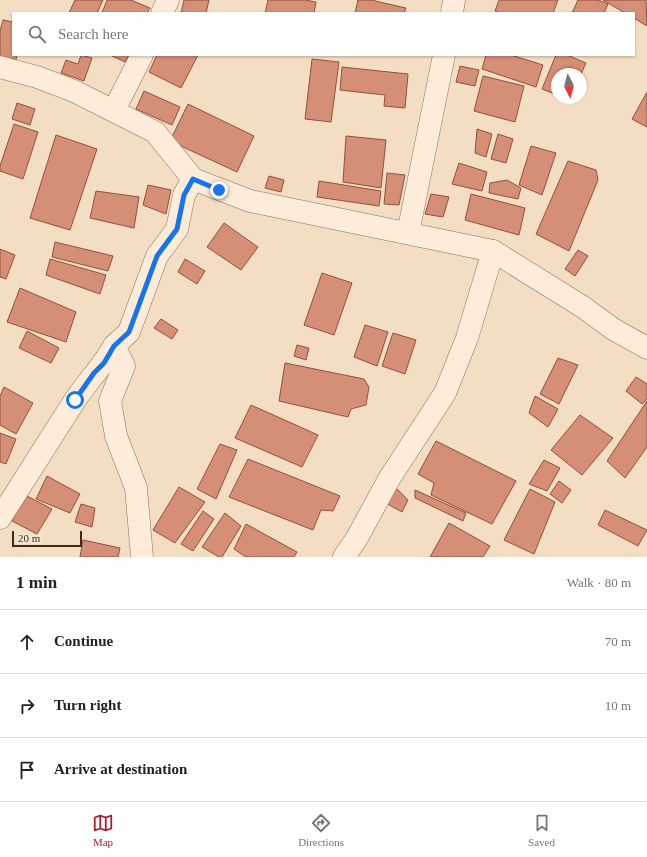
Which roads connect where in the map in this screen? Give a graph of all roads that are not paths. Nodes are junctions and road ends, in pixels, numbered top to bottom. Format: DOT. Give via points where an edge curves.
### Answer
graph roads {
  1 [pos="168,0"];
  2 [pos="454,0"];
  3 [pos="162,12"];
  4 [pos="452,12"];
  5 [pos="141,56"];
  6 [pos="444,56"];
  7 [pos="0,67"];
  8 [pos="114,110"];
  9 [pos="193,179"];
  10 [pos="408,233"];
  11 [pos="493,251"];
  12 [pos="114,346"];
  13 [pos="647,348"];
  14 [pos="0,518"];
  15 [pos="142,557"];
  16 [pos="344,557"];
  1 -- 3 [label="street"];
  2 -- 4 [label="street"];
  5 -- 8 [label="street"];
  6 -- 10 [label="street"];
  7 -- 8 [label="street" via="44,80"];
  8 -- 9 [label="street" via="155,132"];
  9 -- 10 [label="street" via="250,201"];
  9 -- 12 [label="street" via="184,195 177,229 157,256 129,332"];
  10 -- 11 [label="street"];
  11 -- 13 [label="street"];
  11 -- 16 [label="street" via="467,338 445,393 389,479"];
  12 -- 14 [label="street" via="75,400"];
  12 -- 15 [label="street" via="124,366 110,401 116,436 136,488"];
}
